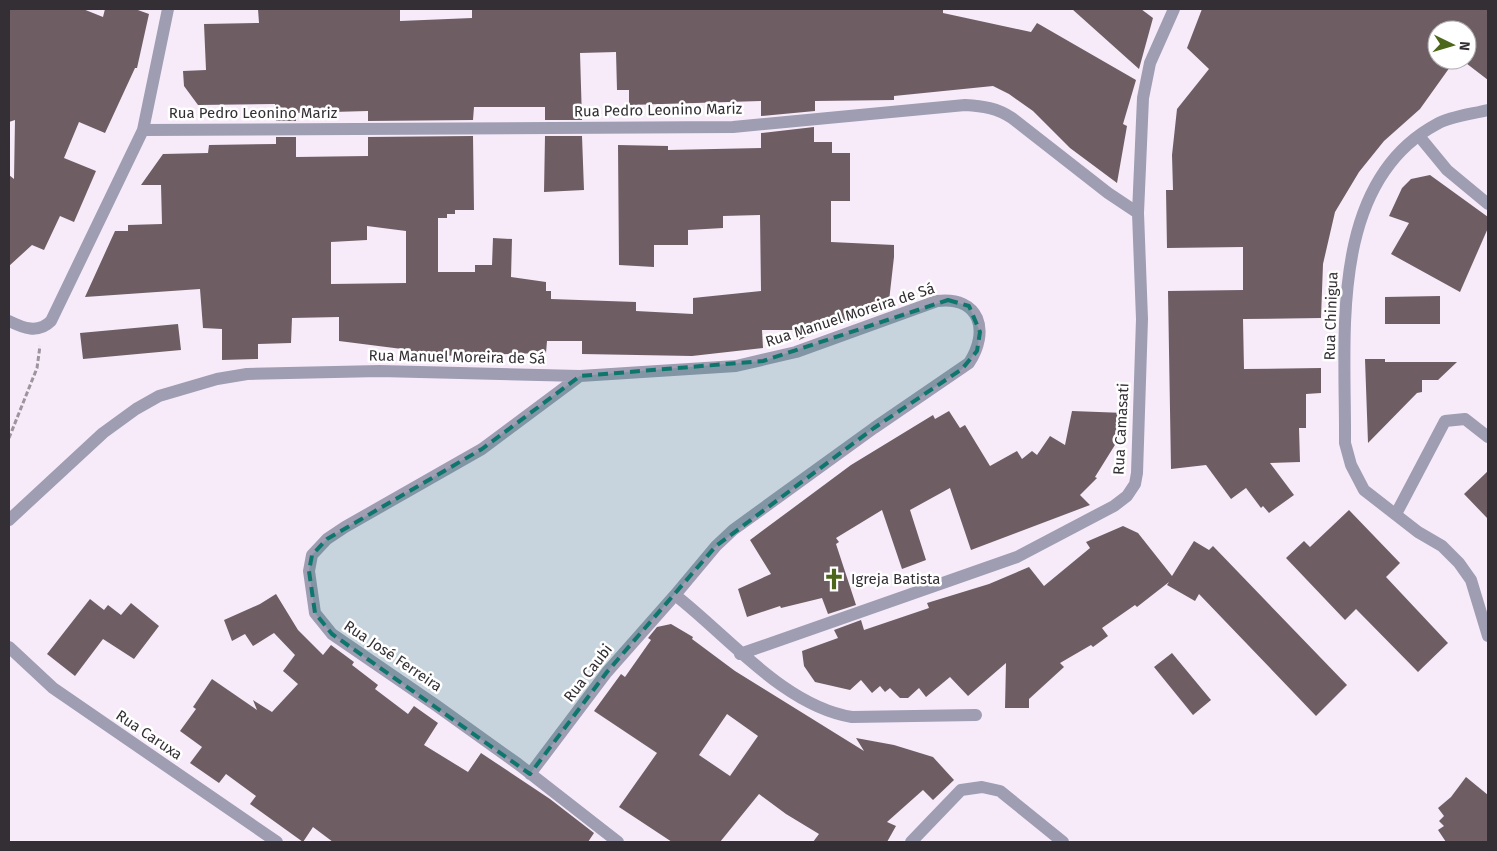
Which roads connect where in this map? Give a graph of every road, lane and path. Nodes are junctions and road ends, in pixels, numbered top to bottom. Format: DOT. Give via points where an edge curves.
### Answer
graph roads {
  1 [pos="168,9"];
  2 [pos="1174,9"];
  3 [pos="1488,110"];
  4 [pos="143,130"];
  5 [pos="1419,136"];
  6 [pos="1488,204"];
  7 [pos="1138,213"];
  8 [pos="9,321"];
  9 [pos="42,328"];
  10 [pos="580,376"];
  11 [pos="1488,437"];
  12 [pos="9,438"];
  13 [pos="1396,514"];
  14 [pos="9,520"];
  15 [pos="675,595"];
  16 [pos="1488,636"];
  17 [pos="9,646"];
  18 [pos="740,654"];
  19 [pos="976,715"];
  20 [pos="530,774"];
  21 [pos="277,842"];
  22 [pos="618,842"];
  23 [pos="911,842"];
  24 [pos="1063,842"];
  1 -- 4 [label="street"];
  2 -- 7 [label="street, Rua Camasati" via="1150,63 1143,98"];
  3 -- 5 [label="street, Rua Chinigua" via="1438,123"];
  4 -- 7 [label="street, Rua Pedro Leonino Mariz" via="733,127 982,106 999,110 1012,118"];
  4 -- 9 [label="street" via="50,321"];
  5 -- 6 [label="street" via="1447,170"];
  5 -- 13 [label="street, Rua Chinigua" via="1396,156 1364,207 1349,268 1346,297 1345,443 1364,490"];
  7 -- 18 [label="street, Rua Camasati" via="1142,319 1137,473 1135,484 1127,496 1071,530 1016,557"];
  8 -- 9 [label="street" via="26,328"];
  9 -- 12 [label="path" via="37,368"];
  10 -- 14 [label="street, Rua Manuel Moreira de Sá" via="380,372 257,374 189,386 159,396 103,433"];
  10 -- 15 [label="street, Rua Manuel Moreira de Sá" via="736,366 763,361 937,301 959,301 969,306 976,316 979,342 969,363 733,530"];
  10 -- 20 [label="street, Rua José Ferreira" via="482,448 345,527 312,555 309,571 315,613 332,634"];
  11 -- 13 [label="street" via="1465,419 1445,421"];
  13 -- 16 [label="street, Rua Chinigua" via="1442,546 1459,563 1471,580"];
  15 -- 18 [label="street"];
  15 -- 20 [label="street, Rua Caubi" via="607,672"];
  17 -- 21 [label="street, Rua Caruxa" via="53,688"];
  18 -- 19 [label="street" via="812,705 834,714 852,717"];
  20 -- 22 [label="street, Rua José Ferreira"];
  23 -- 24 [label="street" via="961,790 982,787 1000,791"];
}
